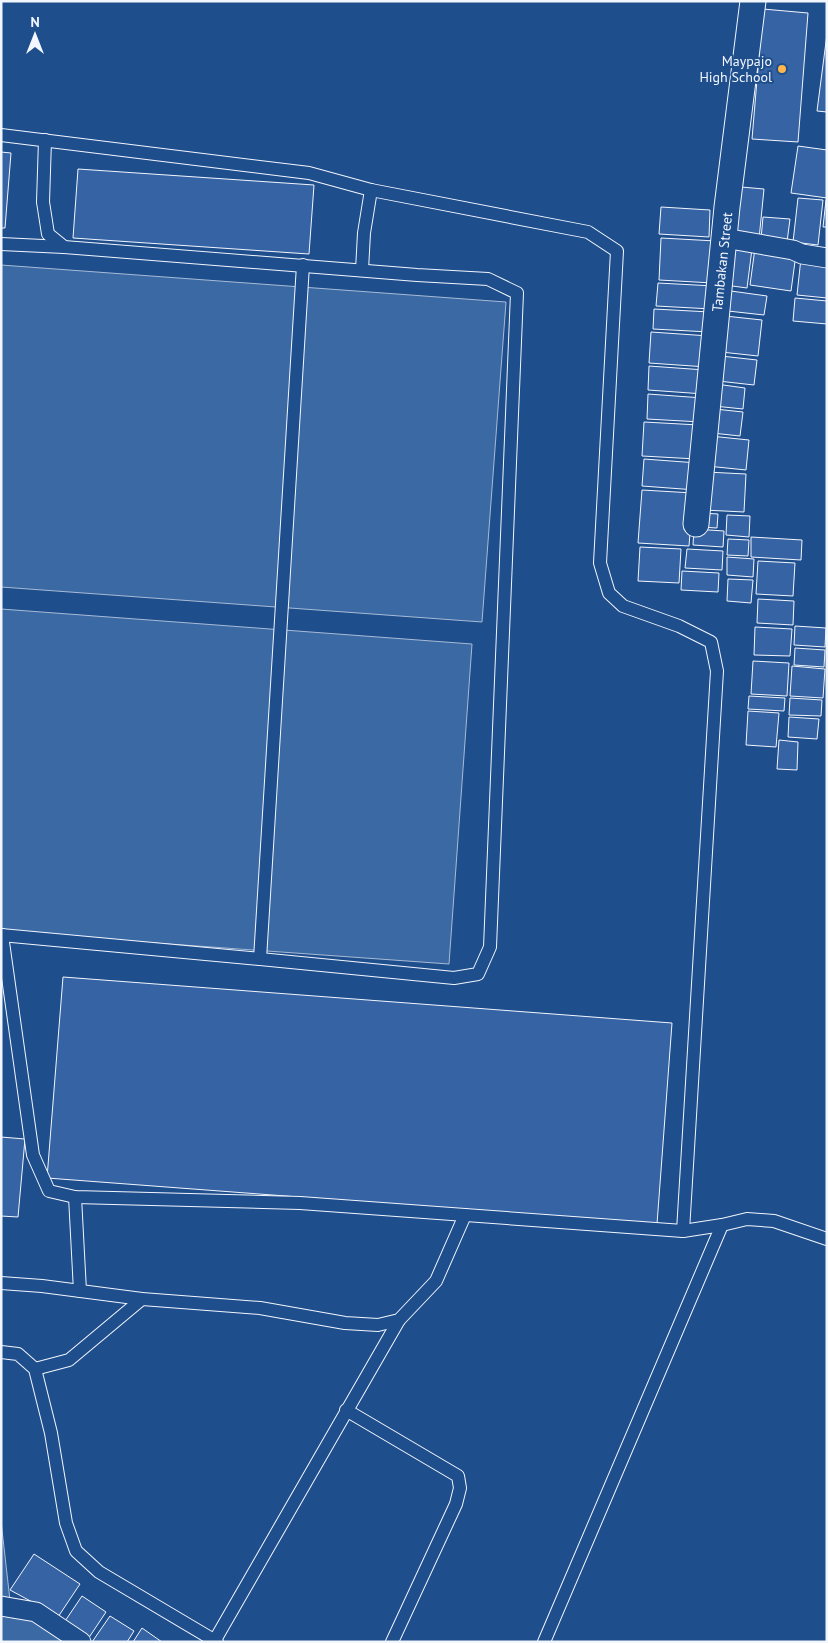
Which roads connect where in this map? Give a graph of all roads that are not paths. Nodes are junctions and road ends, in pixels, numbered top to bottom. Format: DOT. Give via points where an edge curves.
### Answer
graph roads {
  1 [pos="747,1"];
  2 [pos="753,2"];
  3 [pos="1,135"];
  4 [pos="45,140"];
  5 [pos="371,190"];
  6 [pos="724,238"];
  7 [pos="1,244"];
  8 [pos="64,247"];
  9 [pos="827,258"];
  10 [pos="304,265"];
  11 [pos="362,270"];
  12 [pos="696,524"];
  13 [pos="2,935"];
  14 [pos="260,959"];
  15 [pos="76,1197"];
  16 [pos="465,1215"];
  17 [pos="722,1225"];
  18 [pos="683,1230"];
  19 [pos="827,1239"];
  20 [pos="1,1283"];
  21 [pos="80,1291"];
  22 [pos="142,1299"];
  23 [pos="399,1320"];
  24 [pos="1,1352"];
  25 [pos="35,1369"];
  26 [pos="346,1410"];
  27 [pos="1,1606"];
  28 [pos="216,1641"];
  29 [pos="81,1642"];
  30 [pos="392,1642"];
  31 [pos="544,1642"];
  1 -- 2 [label="street"];
  2 -- 6 [label="street, Tambakan Street"];
  3 -- 4 [label="lane"];
  4 -- 5 [label="lane" via="309,173"];
  4 -- 8 [label="lane" via="44,202 48,234"];
  5 -- 11 [label="lane"];
  5 -- 18 [label="lane" via="588,232 617,251 600,563 609,593 623,606 679,626 711,642 717,671"];
  6 -- 9 [label="street"];
  6 -- 12 [label="street, Tambakan Street"];
  7 -- 8 [label="lane"];
  8 -- 10 [label="lane"];
  10 -- 11 [label="lane"];
  10 -- 14 [label="lane"];
  11 -- 14 [label="lane" via="488,279 517,293 490,947 478,974 454,978"];
  13 -- 14 [label="lane"];
  13 -- 15 [label="lane" via="33,1155 49,1191"];
  15 -- 16 [label="lane" via="300,1203"];
  15 -- 21 [label="lane"];
  16 -- 18 [label="lane"];
  16 -- 23 [label="lane" via="436,1280"];
  17 -- 18 [label="lane"];
  17 -- 19 [label="lane" via="747,1219 774,1221"];
  17 -- 31 [label="lane"];
  20 -- 21 [label="lane"];
  21 -- 22 [label="lane"];
  22 -- 23 [label="lane" via="260,1308 345,1323 378,1325"];
  22 -- 25 [label="lane" via="69,1360"];
  23 -- 26 [label="lane"];
  24 -- 25 [label="lane" via="18,1354"];
  25 -- 28 [label="lane" via="51,1433 66,1523 76,1551 99,1572"];
  26 -- 28 [label="lane"];
  26 -- 30 [label="lane" via="458,1476 460,1488 456,1504"];
  27 -- 29 [label="street" via="36,1612"];
}
